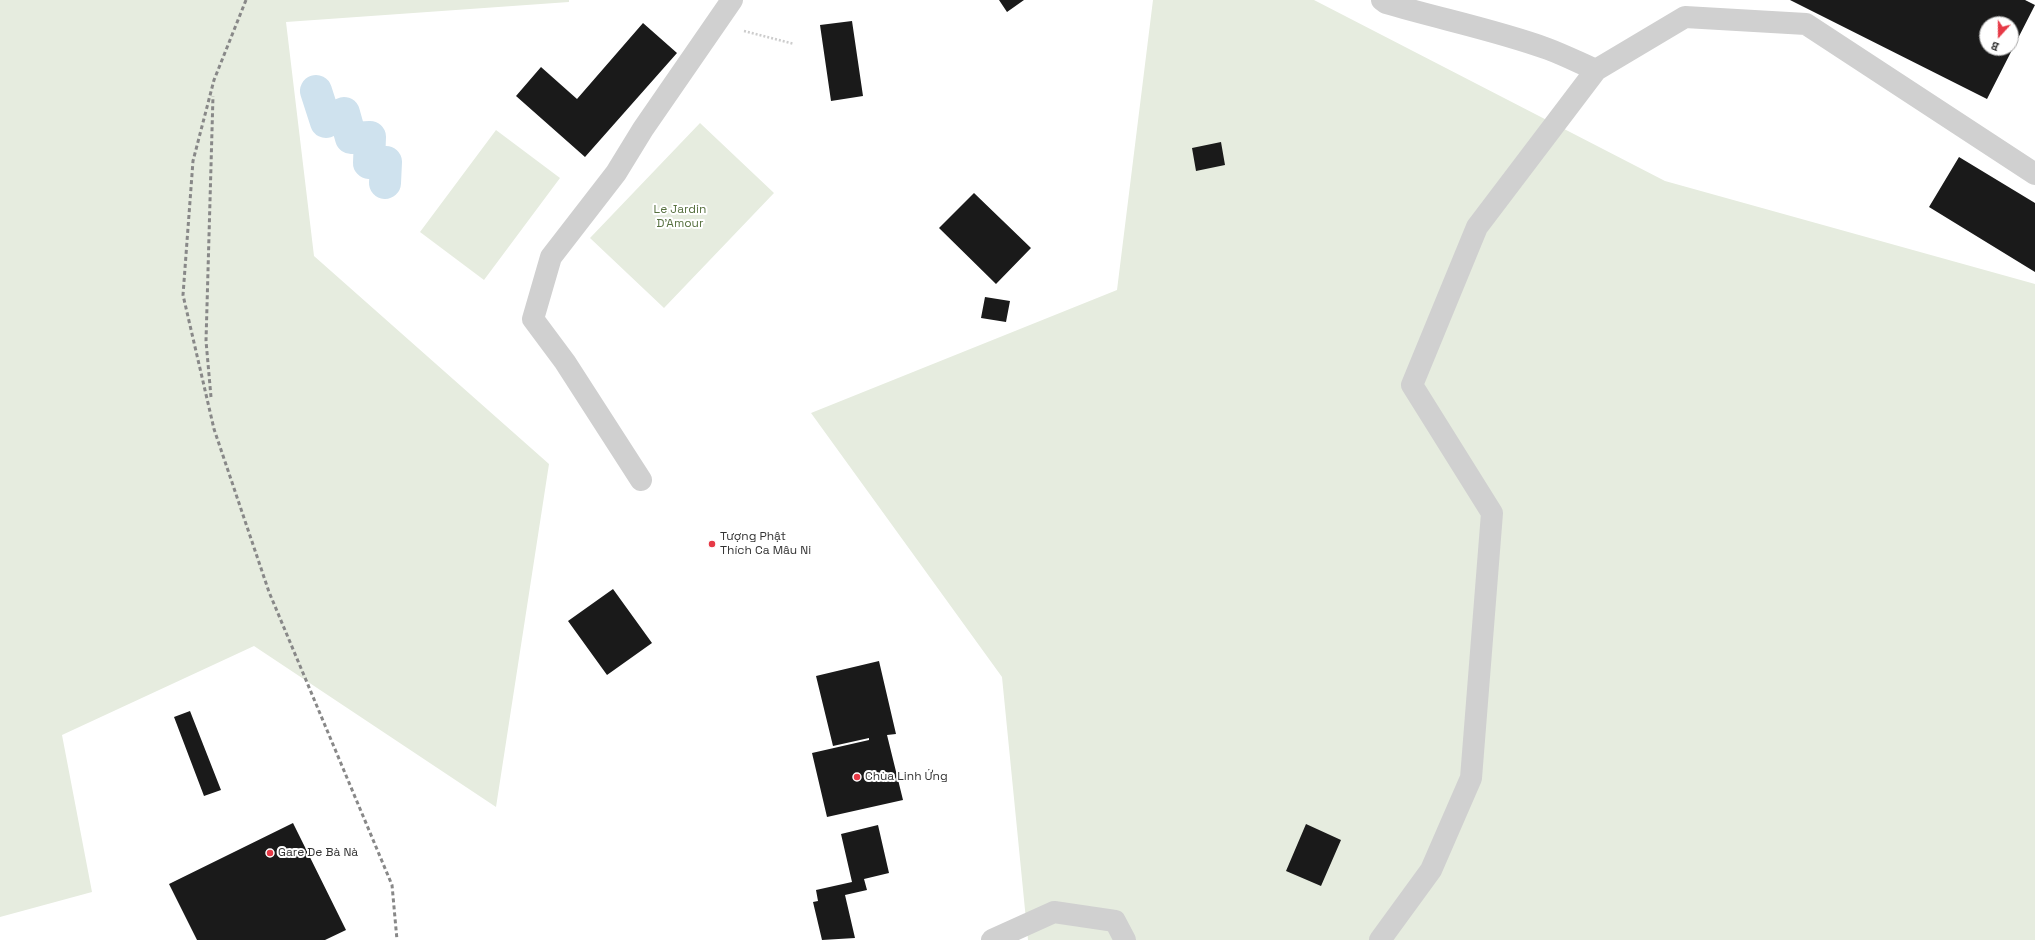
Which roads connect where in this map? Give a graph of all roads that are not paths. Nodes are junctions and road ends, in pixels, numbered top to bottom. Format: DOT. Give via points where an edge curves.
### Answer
graph roads {
  1 [pos="732,0"];
  2 [pos="1382,0"];
  3 [pos="1596,70"];
  4 [pos="2035,174"];
  5 [pos="641,480"];
  6 [pos="992,940"];
  7 [pos="1125,940"];
  8 [pos="1380,940"];
  1 -- 5 [label="lane" via="643,129 616,173 550,257 532,319 565,362"];
  2 -- 3 [label="lane" via="1548,49"];
  3 -- 4 [label="lane" via="1685,17 1806,24"];
  3 -- 8 [label="lane" via="1477,228 1412,385 1492,513 1471,778 1431,870"];
  6 -- 7 [label="lane" via="1054,912 1115,920"];
}
